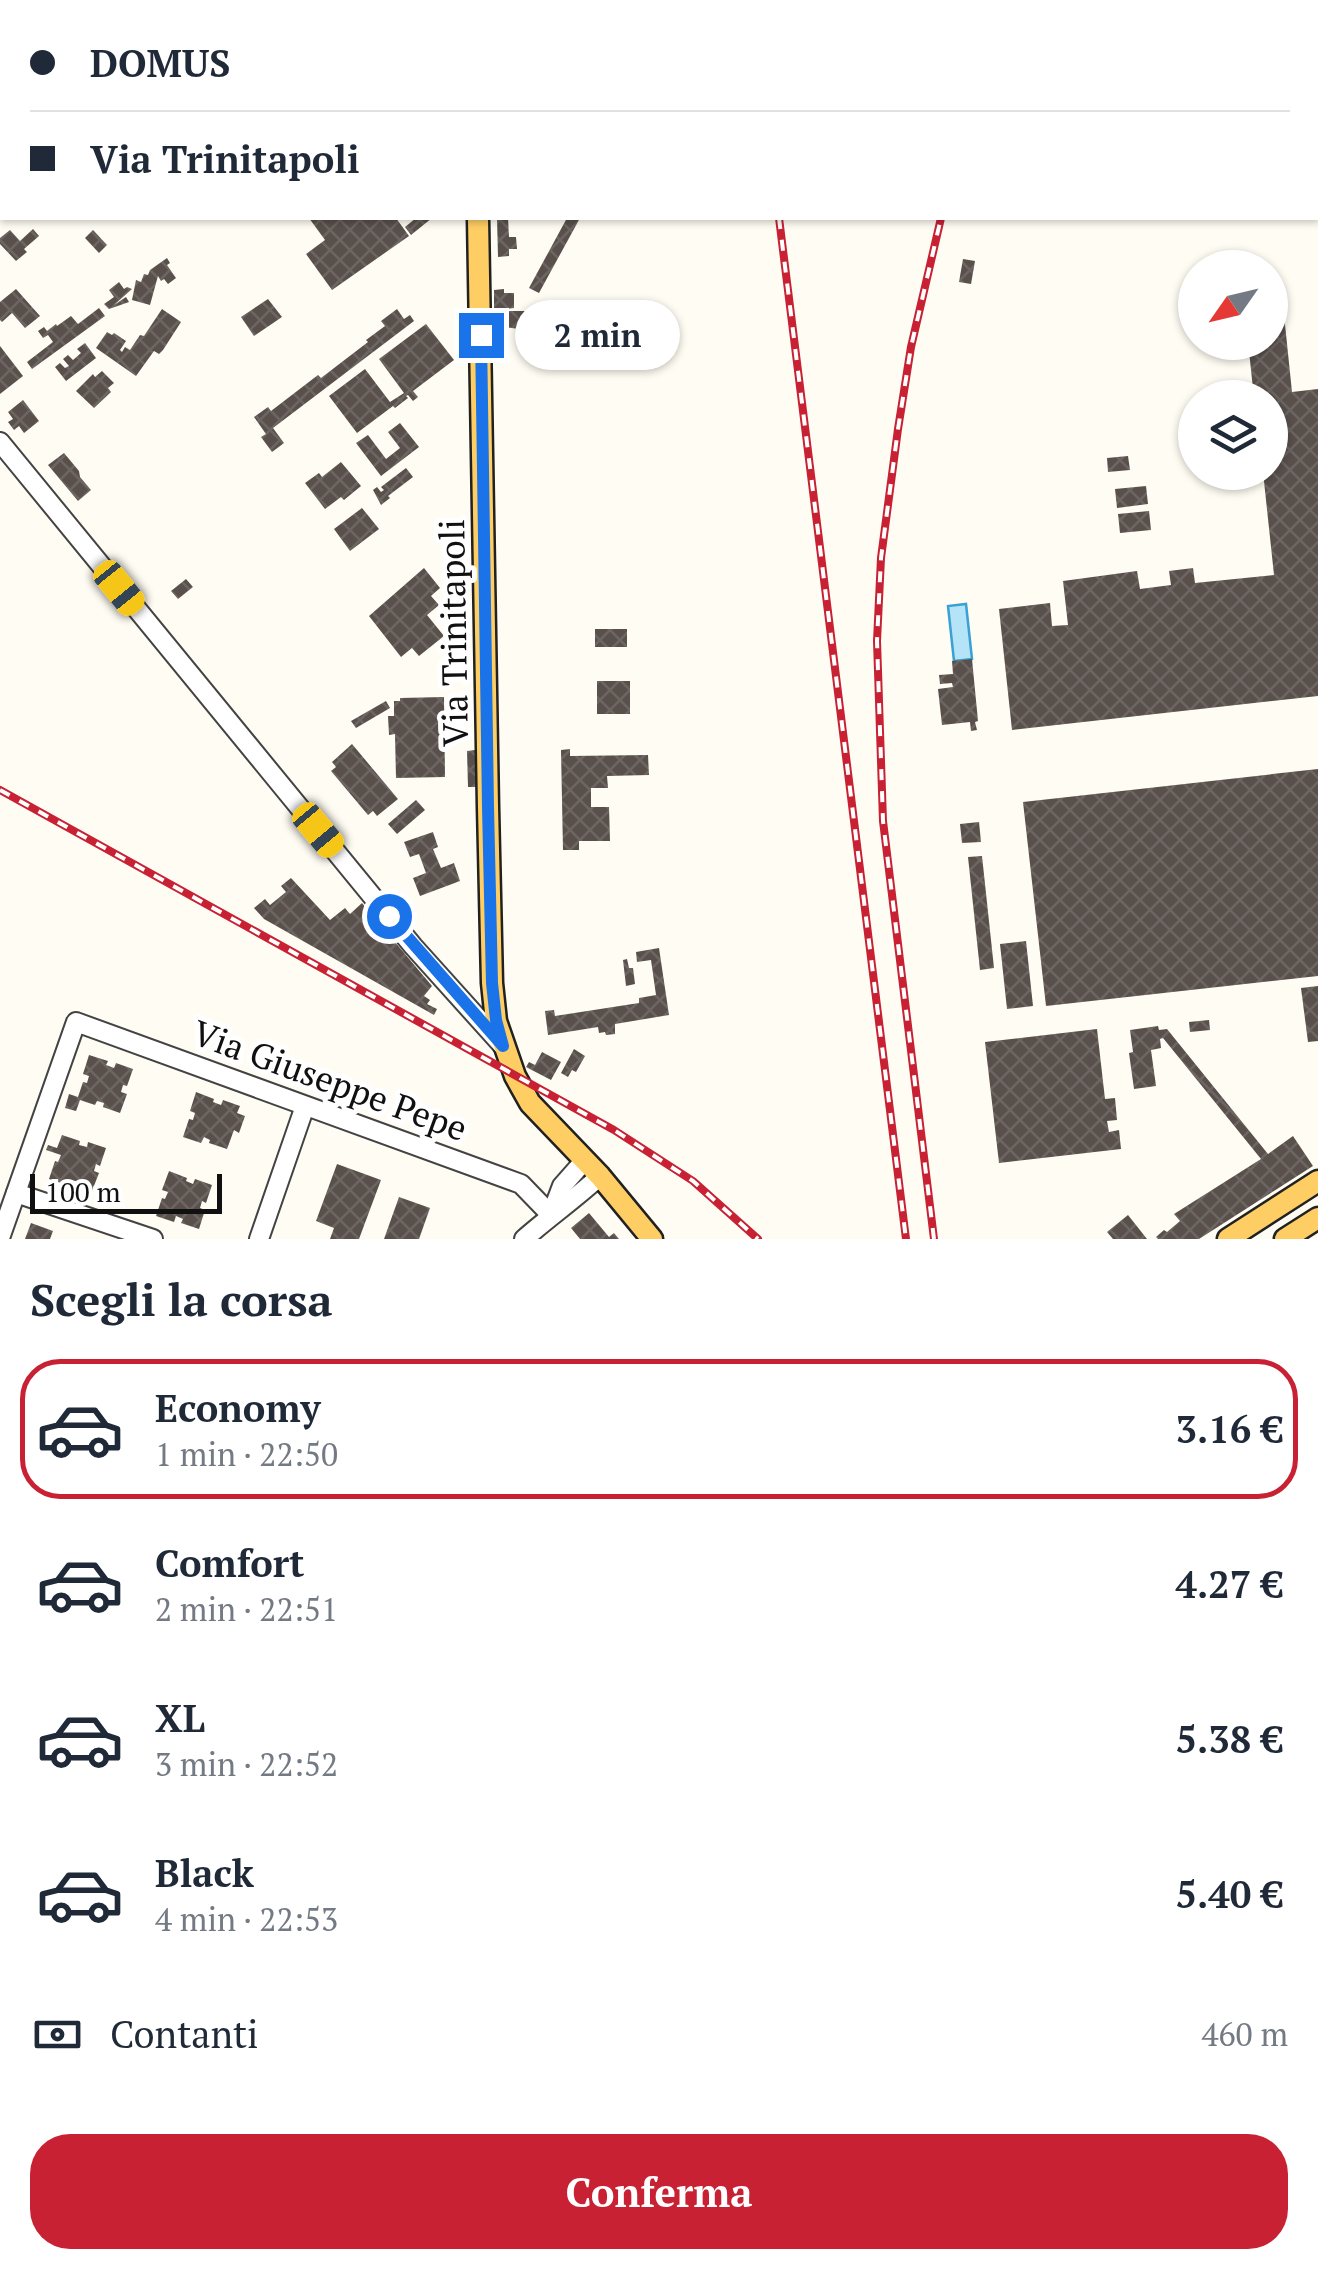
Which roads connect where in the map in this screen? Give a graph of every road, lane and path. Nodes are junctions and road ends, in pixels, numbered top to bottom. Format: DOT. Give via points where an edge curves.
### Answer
graph roads {
  1 [pos="478,220"];
  2 [pos="0,442"];
  3 [pos="503,1046"];
  4 [pos="305,1106"];
  5 [pos="592,1168"];
  6 [pos="1318,1181"];
  7 [pos="16,1193"];
  8 [pos="552,1215"];
  9 [pos="1318,1218"];
  10 [pos="0,1238"];
  11 [pos="153,1239"];
  12 [pos="258,1239"];
  13 [pos="524,1239"];
  14 [pos="652,1239"];
  15 [pos="1228,1239"];
  16 [pos="1285,1239"];
  1 -- 3 [label="main road, Via Trinitapoli" via="492,983"];
  2 -- 3 [label="street" via="413,946"];
  3 -- 5 [label="main road, Via Trinitapoli" via="530,1103"];
  4 -- 7 [label="street, Via Giuseppe Pepe" via="76,1022"];
  4 -- 8 [label="street, Via Giuseppe Pepe" via="521,1184"];
  4 -- 12 [label="street"];
  5 -- 8 [label="street"];
  5 -- 14 [label="main road, Via Trinitapoli"];
  6 -- 15 [label="main road"];
  7 -- 10 [label="street"];
  7 -- 11 [label="street"];
  8 -- 13 [label="street"];
  9 -- 16 [label="main road"];
}
